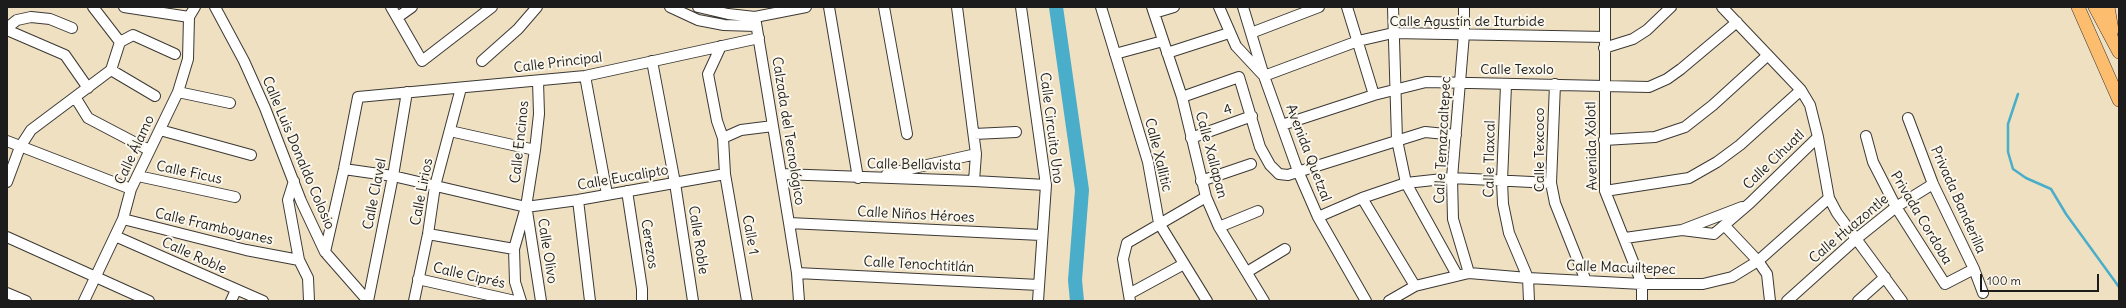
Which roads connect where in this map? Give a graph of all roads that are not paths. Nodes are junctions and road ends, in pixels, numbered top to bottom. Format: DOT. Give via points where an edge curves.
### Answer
graph roads {
  1 [pos="93,7"];
  2 [pos="124,7"];
  3 [pos="195,7"];
  4 [pos="215,7"];
  5 [pos="391,7"];
  6 [pos="412,7"];
  7 [pos="492,7"];
  8 [pos="537,7"];
  9 [pos="670,7"];
  10 [pos="698,7"];
  11 [pos="806,7"];
  12 [pos="829,7"];
  13 [pos="884,7"];
  14 [pos="957,7"];
  15 [pos="1021,7"];
  16 [pos="1101,7"];
  17 [pos="1174,7"];
  18 [pos="1219,7"];
  19 [pos="1243,7"];
  20 [pos="1319,7"];
  21 [pos="1346,7"];
  22 [pos="1393,7"];
  23 [pos="1464,7"];
  24 [pos="1605,7"];
  25 [pos="1671,7"];
  26 [pos="1722,7"];
  27 [pos="2078,7"];
  28 [pos="2095,7"];
  29 [pos="2108,7"];
  30 [pos="1153,10"];
  31 [pos="189,17"];
  32 [pos="398,18"];
  33 [pos="756,22"];
  34 [pos="1737,22"];
  35 [pos="72,28"];
  36 [pos="7,29"];
  37 [pos="1229,33"];
  38 [pos="1251,33"];
  39 [pos="1393,33"];
  40 [pos="1464,34"];
  41 [pos="1605,37"];
  42 [pos="759,38"];
  43 [pos="1358,41"];
  44 [pos="120,42"];
  45 [pos="1163,42"];
  46 [pos="721,46"];
  47 [pos="1604,48"];
  48 [pos="2119,52"];
  49 [pos="1167,53"];
  50 [pos="174,54"];
  51 [pos="1115,54"];
  52 [pos="1768,55"];
  53 [pos="482,61"];
  54 [pos="652,61"];
  55 [pos="111,70"];
  56 [pos="585,76"];
  57 [pos="1264,76"];
  58 [pos="538,80"];
  59 [pos="1459,84"];
  60 [pos="1555,84"];
  61 [pos="1506,85"];
  62 [pos="1605,86"];
  63 [pos="88,88"];
  64 [pos="461,88"];
  65 [pos="1395,89"];
  66 [pos="1801,90"];
  67 [pos="178,92"];
  68 [pos="407,92"];
  69 [pos="1374,95"];
  70 [pos="155,96"];
  71 [pos="75,97"];
  72 [pos="1182,97"];
  73 [pos="2119,100"];
  74 [pos="230,103"];
  75 [pos="1252,116"];
  76 [pos="1908,118"];
  77 [pos="1282,125"];
  78 [pos="768,126"];
  79 [pos="160,130"];
  80 [pos="450,131"];
  81 [pos="1016,132"];
  82 [pos="907,134"];
  83 [pos="974,134"];
  84 [pos="1456,135"];
  85 [pos="1866,136"];
  86 [pos="1818,137"];
  87 [pos="723,138"];
  88 [pos="1191,138"];
  89 [pos="1398,140"];
  90 [pos="1604,140"];
  91 [pos="7,141"];
  92 [pos="20,147"];
  93 [pos="149,150"];
  94 [pos="535,150"];
  95 [pos="976,154"];
  96 [pos="250,155"];
  97 [pos="1252,164"];
  98 [pos="344,169"];
  99 [pos="1298,171"];
  100 [pos="725,174"];
  101 [pos="781,174"];
  102 [pos="138,176"];
  103 [pos="393,176"];
  104 [pos="874,177"];
  105 [pos="858,178"];
  106 [pos="1452,178"];
  107 [pos="1201,180"];
  108 [pos="294,181"];
  109 [pos="974,181"];
  110 [pos="1502,181"];
  111 [pos="7,182"];
  112 [pos="675,183"];
  113 [pos="1406,183"];
  114 [pos="1551,183"];
  115 [pos="1933,184"];
  116 [pos="436,186"];
  117 [pos="1046,186"];
  118 [pos="131,189"];
  119 [pos="627,191"];
  120 [pos="1604,191"];
  121 [pos="607,194"];
  122 [pos="1206,197"];
  123 [pos="235,198"];
  124 [pos="1362,198"];
  125 [pos="1829,198"];
  126 [pos="578,200"];
  127 [pos="1750,204"];
  128 [pos="526,207"];
  129 [pos="1896,207"];
  130 [pos="1258,211"];
  131 [pos="1318,217"];
  132 [pos="123,219"];
  133 [pos="789,223"];
  134 [pos="1159,223"];
  135 [pos="1725,226"];
  136 [pos="1220,227"];
  137 [pos="1682,230"];
  138 [pos="428,234"];
  139 [pos="1041,235"];
  140 [pos="115,236"];
  141 [pos="7,237"];
  142 [pos="1624,238"];
  143 [pos="1856,239"];
  144 [pos="514,249"];
  145 [pos="1285,249"];
  146 [pos="325,252"];
  147 [pos="299,260"];
  148 [pos="1758,261"];
  149 [pos="1184,264"];
  150 [pos="1973,270"];
  151 [pos="1247,272"];
  152 [pos="797,273"];
  153 [pos="1469,273"];
  154 [pos="1457,275"];
  155 [pos="1885,277"];
  156 [pos="95,278"];
  157 [pos="1528,278"];
  158 [pos="418,279"];
  159 [pos="1586,281"];
  160 [pos="1642,284"];
  161 [pos="1039,285"];
  162 [pos="1415,286"];
  163 [pos="236,290"];
  164 [pos="7,292"];
  165 [pos="1983,293"];
  166 [pos="1129,298"];
  167 [pos="492,299"];
  168 [pos="26,301"];
  169 [pos="84,301"];
  170 [pos="149,301"];
  171 [pos="231,301"];
  172 [pos="263,301"];
  173 [pos="309,301"];
  174 [pos="368,301"];
  175 [pos="414,301"];
  176 [pos="515,301"];
  177 [pos="521,301"];
  178 [pos="541,301"];
  179 [pos="590,301"];
  180 [pos="642,301"];
  181 [pos="693,301"];
  182 [pos="747,301"];
  183 [pos="799,301"];
  184 [pos="1038,301"];
  185 [pos="1207,301"];
  186 [pos="1264,301"];
  187 [pos="1366,301"];
  188 [pos="1389,301"];
  189 [pos="1529,301"];
  190 [pos="1642,301"];
  191 [pos="1770,301"];
  192 [pos="1787,301"];
  193 [pos="1858,301"];
  194 [pos="1902,301"];
  1 -- 44 [label="street"];
  2 -- 31 [label="street"];
  3 -- 31 [label="street, Calle Álamo"];
  4 -- 108 [label="street, Calle Luis Donaldo Colosio" via="244,61"];
  5 -- 32 [label="street"];
  6 -- 32 [label="street"];
  7 -- 32 [label="street" via="422,61"];
  8 -- 53 [label="street" via="518,29"];
  9 -- 33 [label="street" via="698,20 724,25"];
  10 -- 33 [label="street"];
  11 -- 33 [label="street"];
  12 -- 105 [label="street"];
  13 -- 82 [label="street"];
  14 -- 83 [label="street"];
  15 -- 117 [label="street, Calle Circuito Uno"];
  16 -- 51 [label="street, Calle Xallitic"];
  17 -- 30 [label="street"];
  18 -- 37 [label="street"];
  19 -- 38 [label="street, Avenida Quetzal"];
  20 -- 38 [label="street"];
  21 -- 43 [label="street"];
  22 -- 39 [label="street"];
  23 -- 40 [label="street, Calle Temazcaltepec"];
  24 -- 41 [label="street, Avenida Xólotl"];
  25 -- 47 [label="street" via="1648,30 1634,39"];
  26 -- 34 [label="street"];
  27 -- 73 [label="main road"];
  28 -- 48 [label="main road"];
  29 -- 48 [label="main road" via="2110,25"];
  30 -- 45 [label="street, Calle Xallapan"];
  31 -- 67 [label="street, Calle Álamo" via="188,59"];
  33 -- 42 [label="street, Calzada del Tecnológico"];
  34 -- 52 [label="street"];
  34 -- 62 [label="street, Calle Texolo" via="1667,79 1649,87"];
  35 -- 36 [label="street" via="50,18 31,17 18,20"];
  36 -- 63 [label="street" via="64,55"];
  37 -- 49 [label="street"];
  37 -- 57 [label="street" via="1236,46"];
  38 -- 57 [label="street, Avenida Quetzal"];
  39 -- 40 [label="street, Calle Agustín de Iturbide"];
  39 -- 43 [label="street, Calle Agustín de Iturbide"];
  39 -- 65 [label="street"];
  40 -- 41 [label="street, Calle Agustín de Iturbide"];
  40 -- 59 [label="street, Calle Temazcaltepec"];
  41 -- 47 [label="street, Avenida Xólotl"];
  42 -- 46 [label="street, Calle Principal"];
  42 -- 78 [label="street, Calzada del Tecnológico"];
  43 -- 57 [label="street, Calle Agustín de Iturbide"];
  43 -- 69 [label="street"];
  44 -- 50 [label="street" via="133,35"];
  44 -- 55 [label="street"];
  45 -- 49 [label="street, Calle Xallapan"];
  45 -- 51 [label="street"];
  46 -- 54 [label="street, Calle Principal"];
  46 -- 87 [label="street, Calle 1" via="708,74"];
  47 -- 62 [label="street, Avenida Xólotl"];
  49 -- 72 [label="street, Calle Xallapan"];
  51 -- 134 [label="street, Calle Xallitic" via="1148,162"];
  52 -- 66 [label="street"];
  52 -- 90 [label="street" via="1685,127 1655,137"];
  54 -- 56 [label="street, Calle Principal"];
  54 -- 112 [label="street, Calle Roble"];
  55 -- 63 [label="street"];
  55 -- 70 [label="street"];
  56 -- 58 [label="street, Calle Principal"];
  56 -- 121 [label="street"];
  57 -- 77 [label="street, Avenida Quetzal"];
  58 -- 64 [label="street, Calle Principal"];
  58 -- 94 [label="street, Calle Encinos" via="539,114"];
  59 -- 61 [label="street, Calle Texolo"];
  59 -- 65 [label="street, Calle Texolo" via="1426,82"];
  59 -- 84 [label="street, Calle Temazcaltepec"];
  60 -- 61 [label="street, Calle Texolo"];
  60 -- 62 [label="street, Calle Texolo"];
  60 -- 114 [label="street, Calle Texcoco"];
  61 -- 110 [label="street, Calle Tlaxcal"];
  62 -- 90 [label="street, Avenida Xólotl"];
  63 -- 71 [label="street"];
  64 -- 68 [label="street, Calle Principal"];
  64 -- 80 [label="street, Calle Lirios"];
  65 -- 69 [label="street, Calle Texolo"];
  65 -- 89 [label="street"];
  66 -- 86 [label="street" via="1810,105"];
  66 -- 120 [label="street" via="1740,145 1689,178"];
  67 -- 74 [label="street"];
  67 -- 79 [label="street, Calle Álamo"];
  68 -- 98 [label="street, Calle Principal" via="358,97"];
  68 -- 103 [label="street, Calle Clavel"];
  69 -- 77 [label="street, Calle Texolo"];
  71 -- 92 [label="street" via="31,130"];
  71 -- 93 [label="street" via="88,118"];
  72 -- 75 [label="street" via="1238,77"];
  72 -- 88 [label="street, Calle Xallapan"];
  75 -- 88 [label="street, 4"];
  75 -- 99 [label="street" via="1260,146 1270,165 1279,174 1288,175"];
  76 -- 115 [label="street, Privada Banderilla"];
  77 -- 99 [label="street, Avenida Quetzal"];
  78 -- 87 [label="street" via="741,130"];
  78 -- 101 [label="street, Calzada del Tecnológico"];
  79 -- 93 [label="street, Calle Álamo"];
  79 -- 96 [label="street"];
  80 -- 94 [label="street"];
  80 -- 116 [label="street, Calle Lirios"];
  81 -- 83 [label="street"];
  83 -- 95 [label="street"];
  84 -- 89 [label="street" via="1425,132"];
  84 -- 106 [label="street, Calle Temazcaltepec"];
  85 -- 129 [label="street, Privada Cordoba" via="1873,162"];
  86 -- 125 [label="street"];
  86 -- 127 [label="street, Calle Cihuatl"];
  87 -- 100 [label="street, Calle 1"];
  88 -- 107 [label="street, Calle Xallapan"];
  89 -- 99 [label="street"];
  89 -- 113 [label="street"];
  90 -- 120 [label="street, Avenida Xólotl"];
  91 -- 92 [label="street"];
  92 -- 111 [label="street"];
  92 -- 118 [label="street"];
  93 -- 102 [label="street, Calle Álamo"];
  94 -- 128 [label="street, Calle Encinos"];
  95 -- 104 [label="street"];
  95 -- 109 [label="street"];
  97 -- 107 [label="street"];
  98 -- 103 [label="street"];
  98 -- 146 [label="street"];
  99 -- 131 [label="street, Avenida Quetzal"];
  100 -- 112 [label="street, Calle Eucalipto"];
  100 -- 182 [label="street, Calle 1"];
  101 -- 105 [label="street, Calle Bellavista"];
  101 -- 133 [label="street, Calzada del Tecnológico"];
  102 -- 118 [label="street, Calle Álamo"];
  102 -- 123 [label="street, Calle Ficus"];
  103 -- 116 [label="street"];
  103 -- 174 [label="street, Calle Clavel"];
  104 -- 105 [label="street, Calle Bellavista"];
  104 -- 109 [label="street, Calle Bellavista"];
  106 -- 110 [label="street"];
  106 -- 113 [label="street"];
  106 -- 153 [label="street, Calle Temazcaltepec" via="1453,219"];
  107 -- 122 [label="street, Calle Xallapan"];
  108 -- 146 [label="street, Calle Luis Donaldo Colosio"];
  108 -- 147 [label="street" via="288,200"];
  109 -- 117 [label="street, Calle Bellavista"];
  110 -- 114 [label="street"];
  110 -- 157 [label="street, Calle Tlaxcal" via="1503,204 1509,233"];
  112 -- 119 [label="street, Calle Eucalipto"];
  112 -- 181 [label="street, Calle Roble"];
  113 -- 124 [label="street"];
  113 -- 154 [label="street"];
  114 -- 159 [label="street, Calle Texcoco" via="1555,202"];
  115 -- 129 [label="street, Calle Huazontle"];
  115 -- 150 [label="street, Privada Banderilla"];
  116 -- 128 [label="street"];
  116 -- 138 [label="street, Calle Lirios"];
  117 -- 139 [label="street, Calle Circuito Uno"];
  118 -- 132 [label="street, Calle Álamo"];
  119 -- 121 [label="street, Calle Eucalipto"];
  119 -- 180 [label="street, Cerezos"];
  120 -- 142 [label="street, Avenida Xólotl"];
  121 -- 126 [label="street, Calle Eucalipto"];
  122 -- 134 [label="street"];
  122 -- 136 [label="street, Calle Xallapan"];
  124 -- 131 [label="street"];
  124 -- 162 [label="street"];
  125 -- 143 [label="street"];
  125 -- 148 [label="street, Calle Macuiltepec"];
  126 -- 128 [label="street, Calle Eucalipto"];
  126 -- 179 [label="street"];
  127 -- 135 [label="street, Calle Cihuatl"];
  127 -- 137 [label="street, Calle Cihuatl"];
  128 -- 144 [label="street, Calle Olivo"];
  128 -- 178 [label="street, Calle Olivo"];
  129 -- 143 [label="street, Calle Huazontle"];
  129 -- 150 [label="street, Privada Cordoba" via="1945,284"];
  130 -- 136 [label="street"];
  131 -- 187 [label="street, Avenida Quetzal"];
  132 -- 140 [label="street, Calle Álamo"];
  132 -- 147 [label="street, Calle Framboyanes" via="246,250"];
  133 -- 139 [label="street, Calle Niños Héroes"];
  133 -- 152 [label="street, Calzada del Tecnológico"];
  134 -- 149 [label="street, Calle Xallitic"];
  134 -- 166 [label="street" via="1127,243 1123,260"];
  135 -- 137 [label="street, Calle Cihuatl" via="1714,234"];
  135 -- 148 [label="street"];
  136 -- 151 [label="street, Calle Xallapan"];
  137 -- 142 [label="street, Calle Cihuatl"];
  138 -- 144 [label="street"];
  138 -- 158 [label="street, Calle Lirios"];
  139 -- 161 [label="street, Calle Circuito Uno"];
  140 -- 156 [label="street, Calle Álamo"];
  140 -- 163 [label="street, Calle Roble"];
  141 -- 156 [label="street"];
  142 -- 160 [label="street, Avenida Xólotl"];
  143 -- 155 [label="street"];
  143 -- 192 [label="street, Calle Huazontle"];
  144 -- 177 [label="street, Calle Olivo" via="515,282"];
  145 -- 151 [label="street"];
  146 -- 174 [label="street, Calle Luis Donaldo Colosio"];
  147 -- 173 [label="street" via="308,278"];
  148 -- 160 [label="street, Calle Macuiltepec" via="1732,277 1703,284"];
  148 -- 191 [label="street" via="1767,274"];
  149 -- 166 [label="street"];
  149 -- 185 [label="street, Calle Xallitic"];
  150 -- 165 [label="street, Privada Banderilla"];
  151 -- 186 [label="street, Calle Xallapan"];
  152 -- 161 [label="street, Calle Tenochtitlán"];
  152 -- 183 [label="street, Calzada del Tecnológico"];
  153 -- 154 [label="street, Calle Macuiltepec"];
  153 -- 157 [label="street, Calle Macuiltepec"];
  154 -- 162 [label="street, Calle Macuiltepec"];
  155 -- 193 [label="street"];
  155 -- 194 [label="street"];
  156 -- 169 [label="street, Calle Álamo"];
  156 -- 170 [label="street"];
  157 -- 159 [label="street, Calle Macuiltepec"];
  157 -- 189 [label="street, Calle Tlaxcal"];
  158 -- 167 [label="street, Calle Ciprés"];
  158 -- 175 [label="street, Calle Lirios"];
  159 -- 160 [label="street, Calle Macuiltepec"];
  160 -- 190 [label="street, Avenida Xólotl"];
  161 -- 184 [label="street, Calle Circuito Uno"];
  162 -- 188 [label="street, Calle Macuiltepec"];
  163 -- 171 [label="street"];
  163 -- 172 [label="street, Calle Roble"];
  164 -- 168 [label="street"];
  167 -- 176 [label="street, Calle Ciprés"];
}
